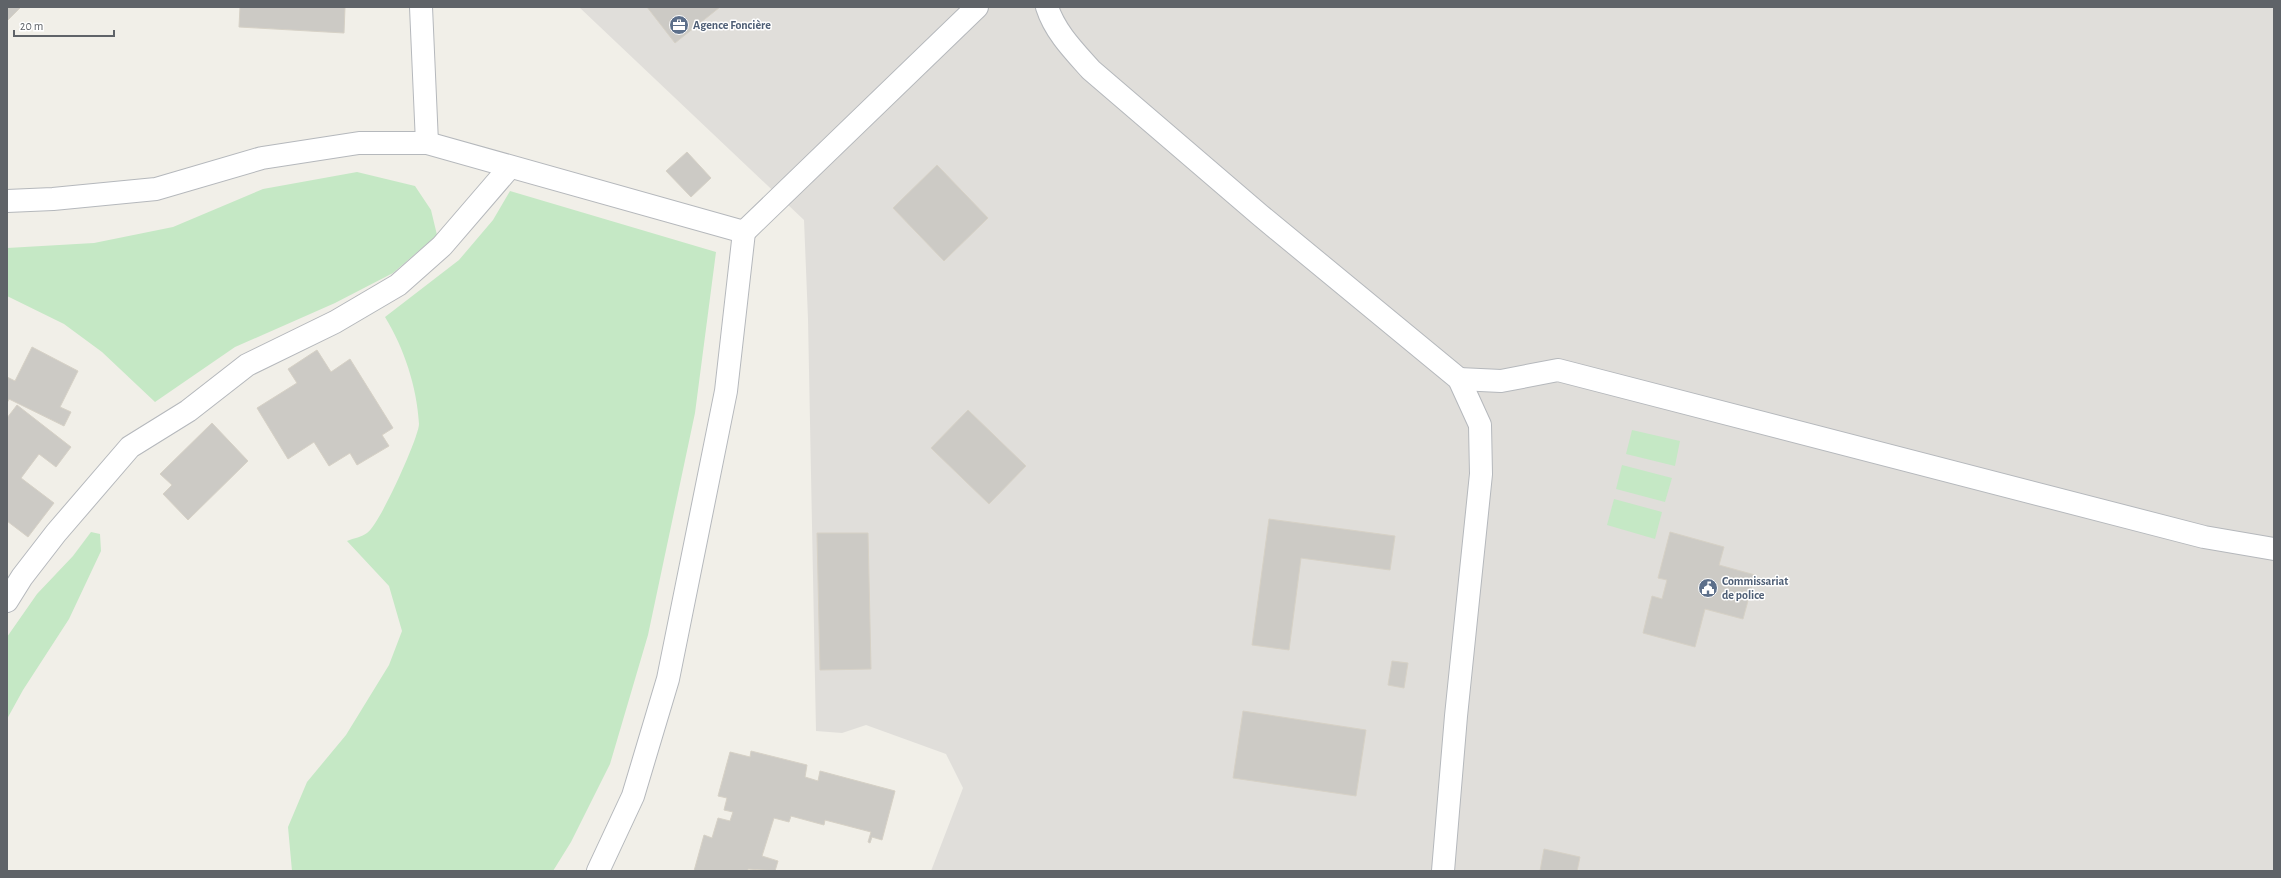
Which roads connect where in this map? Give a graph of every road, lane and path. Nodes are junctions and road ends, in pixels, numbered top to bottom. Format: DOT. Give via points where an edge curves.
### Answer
graph roads {
  1 [pos="421,7"];
  2 [pos="977,7"];
  3 [pos="1047,7"];
  4 [pos="427,143"];
  5 [pos="510,167"];
  6 [pos="7,201"];
  7 [pos="744,232"];
  8 [pos="1459,379"];
  9 [pos="2274,549"];
  10 [pos="7,601"];
  11 [pos="598,871"];
  12 [pos="1443,871"];
  1 -- 4 [label="street"];
  2 -- 7 [label="street"];
  3 -- 8 [label="street" via="1049,15 1067,43 1091,70 1265,220"];
  4 -- 5 [label="street"];
  4 -- 6 [label="street" via="359,143 262,158 156,189"];
  5 -- 7 [label="street"];
  5 -- 10 [label="street" via="442,246 398,285 335,322 247,365 188,412 130,447 56,533"];
  7 -- 11 [label="street" via="726,391 668,679 633,796"];
  8 -- 9 [label="street" via="1501,381 1558,370 2204,537"];
  8 -- 12 [label="street" via="1480,426 1481,474"];
}
